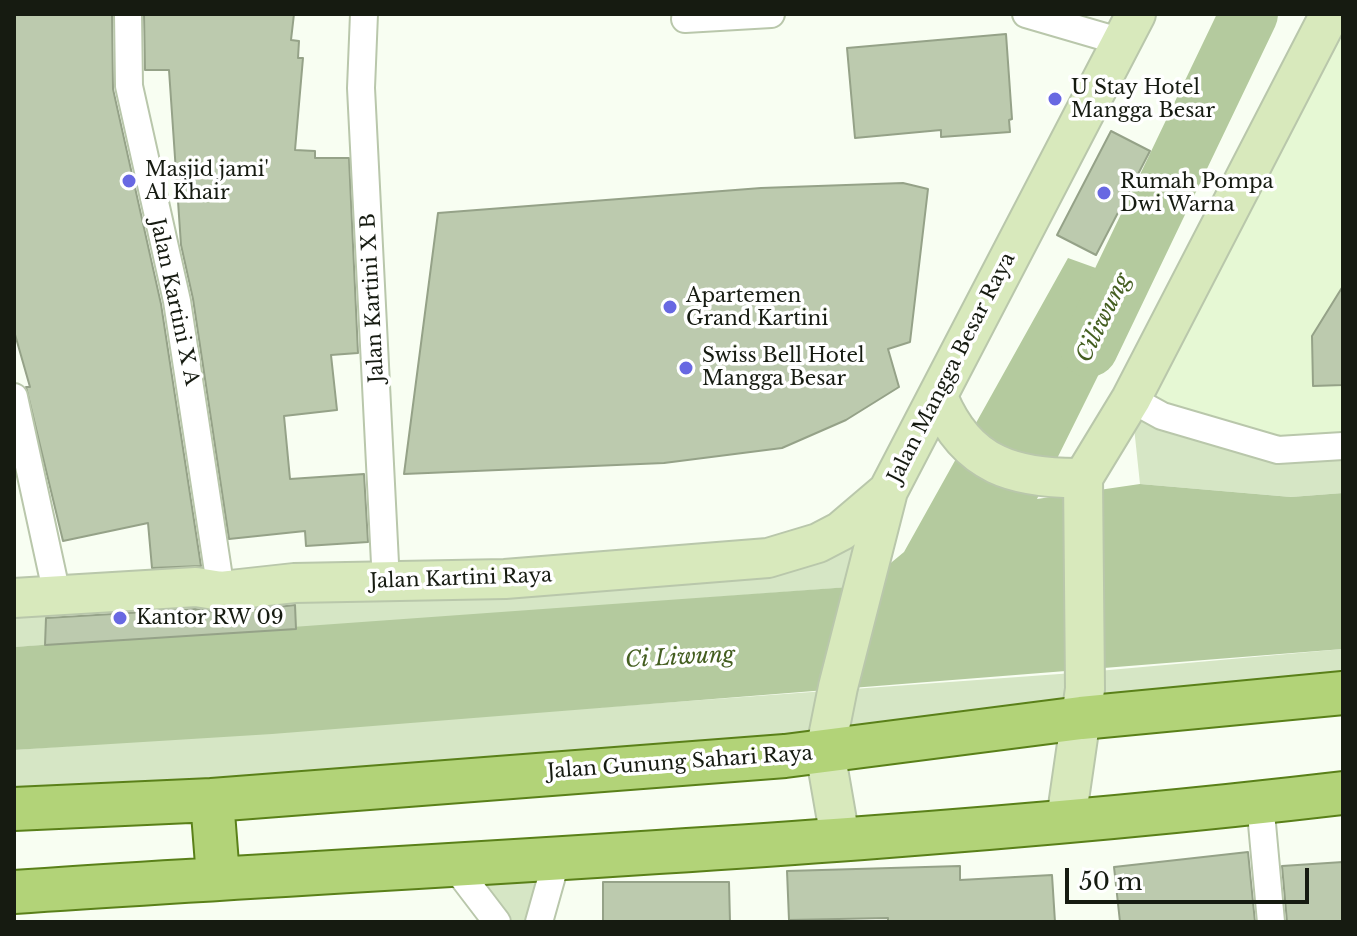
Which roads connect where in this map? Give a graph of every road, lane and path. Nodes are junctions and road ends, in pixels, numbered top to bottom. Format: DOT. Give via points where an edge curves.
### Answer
graph roads {
  1 [pos="128,14"];
  2 [pos="364,14"];
  3 [pos="771,14"];
  4 [pos="1026,14"];
  5 [pos="1330,14"];
  6 [pos="685,19"];
  7 [pos="1129,28"];
  8 [pos="14,397"];
  9 [pos="939,399"];
  10 [pos="1131,399"];
  11 [pos="1343,446"];
  12 [pos="1082,469"];
  13 [pos="888,491"];
  14 [pos="386,583"];
  15 [pos="221,591"];
  16 [pos="57,595"];
  17 [pos="14,598"];
  18 [pos="1343,693"];
  19 [pos="1083,703"];
  20 [pos="828,734"];
  21 [pos="1343,793"];
  22 [pos="212,800"];
  23 [pos="1260,802"];
  24 [pos="14,809"];
  25 [pos="1066,820"];
  26 [pos="840,838"];
  27 [pos="557,858"];
  28 [pos="455,867"];
  29 [pos="218,877"];
  30 [pos="14,892"];
  31 [pos="497,922"];
  32 [pos="539,922"];
  33 [pos="1271,922"];
  1 -- 15 [label="street, Jalan Kartini X A" via="129,86 177,301"];
  2 -- 14 [label="street, Jalan Kartini X B" via="361,88"];
  3 -- 6 [label="street"];
  4 -- 7 [label="street"];
  5 -- 10 [label="main road"];
  7 -- 9 [label="main road, Jalan Mangga Besar Raya"];
  8 -- 16 [label="street"];
  9 -- 12 [label="main road" via="960,438 1000,466"];
  9 -- 13 [label="main road, Jalan Mangga Besar Raya"];
  10 -- 11 [label="street" via="1162,416 1278,450"];
  10 -- 12 [label="main road"];
  12 -- 19 [label="main road"];
  13 -- 14 [label="main road, Jalan Kartini Raya" via="841,531 768,558"];
  13 -- 20 [label="main road, Jalan Mangga Besar Raya"];
  14 -- 15 [label="main road, Jalan Kartini Raya" via="294,583"];
  15 -- 16 [label="main road, Jalan Kartini Raya" via="196,587"];
  16 -- 17 [label="main road, Jalan Kartini Raya"];
  18 -- 19 [label="main road, Jalan Gunung Sahari Raya"];
  19 -- 20 [label="main road, Jalan Gunung Sahari Raya"];
  19 -- 25 [label="main road"];
  20 -- 22 [label="main road, Jalan Gunung Sahari Raya"];
  20 -- 26 [label="main road, Jalan Mangga Besar Raya"];
  21 -- 23 [label="main road"];
  22 -- 24 [label="main road, Jalan Gunung Sahari Raya"];
  22 -- 29 [label="main road"];
  23 -- 25 [label="main road"];
  23 -- 33 [label="street"];
  25 -- 26 [label="main road"];
  26 -- 27 [label="main road"];
  27 -- 28 [label="main road"];
  27 -- 32 [label="street"];
  28 -- 29 [label="main road"];
  28 -- 31 [label="street"];
  29 -- 30 [label="main road"];
}
